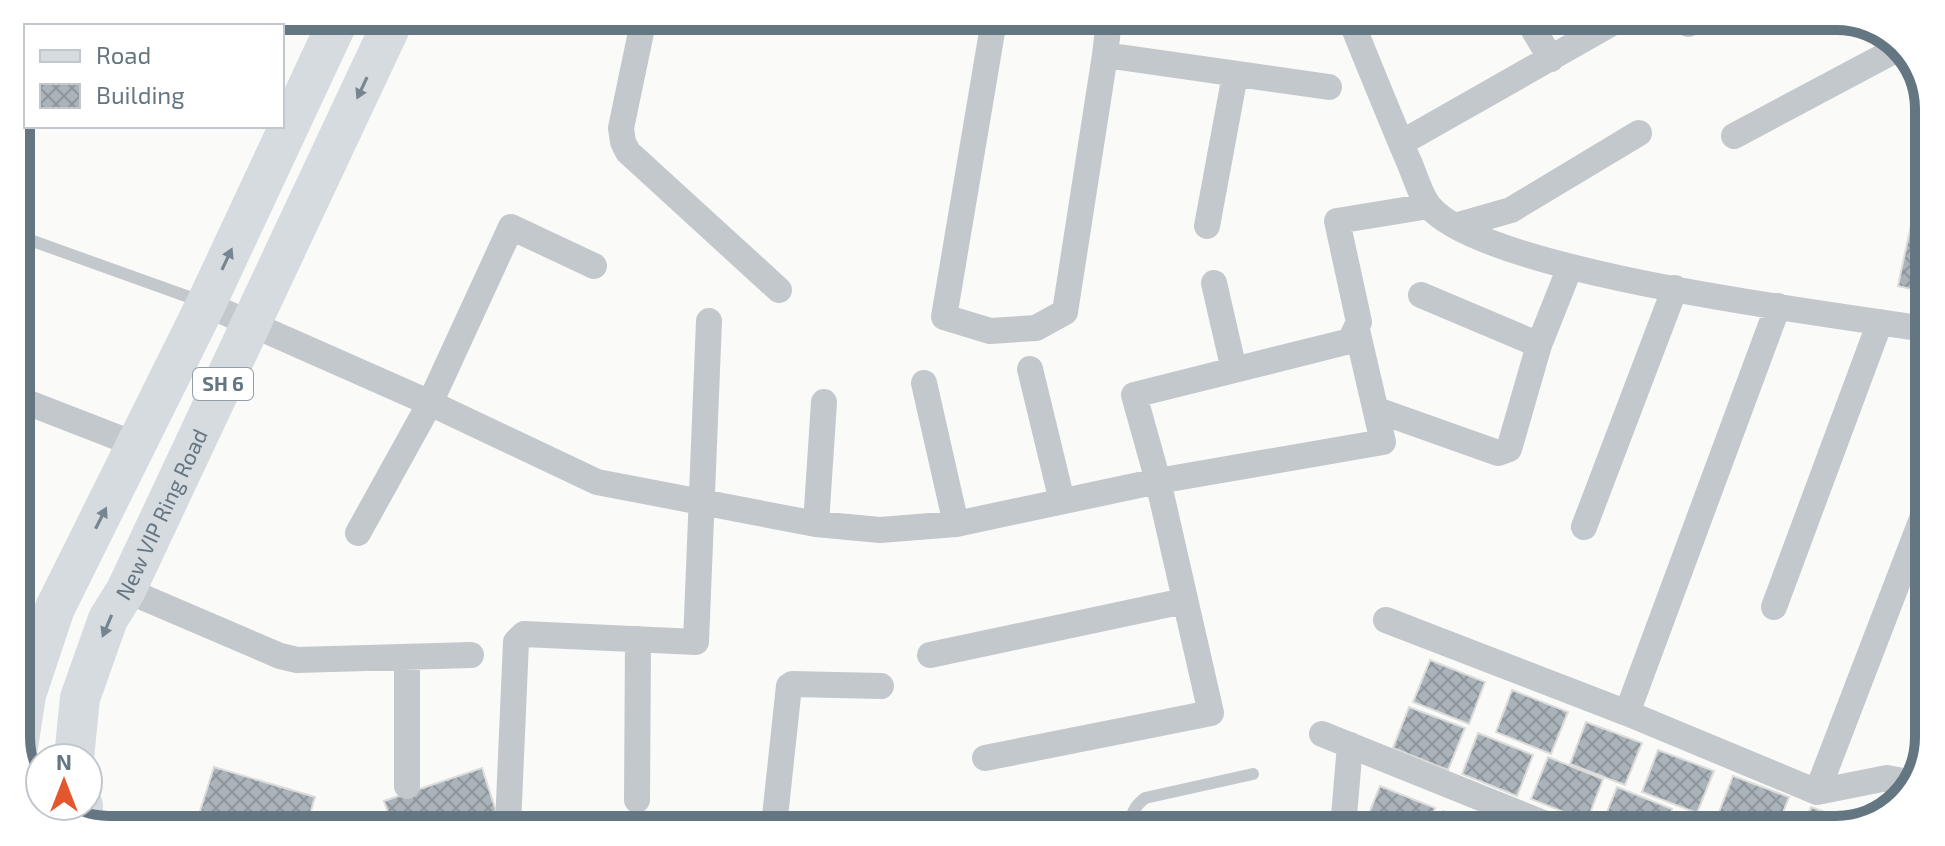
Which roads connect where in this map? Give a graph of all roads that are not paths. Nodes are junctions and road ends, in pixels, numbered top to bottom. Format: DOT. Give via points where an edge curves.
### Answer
graph roads {
  1 [pos="334,30"];
  2 [pos="389,30"];
  3 [pos="641,30"];
  4 [pos="992,30"];
  5 [pos="1108,30"];
  6 [pos="1355,30"];
  7 [pos="1534,30"];
  8 [pos="1600,30"];
  9 [pos="1891,53"];
  10 [pos="1105,55"];
  11 [pos="1551,59"];
  12 [pos="1235,75"];
  13 [pos="1329,87"];
  14 [pos="1639,133"];
  15 [pos="1734,136"];
  16 [pos="1401,143"];
  17 [pos="1429,206"];
  18 [pos="1207,226"];
  19 [pos="1455,226"];
  20 [pos="30,240"];
  21 [pos="594,266"];
  22 [pos="1570,267"];
  23 [pos="1214,283"];
  24 [pos="1675,288"];
  25 [pos="779,290"];
  26 [pos="1421,295"];
  27 [pos="206,304"];
  28 [pos="1778,306"];
  29 [pos="709,321"];
  30 [pos="1880,322"];
  31 [pos="252,323"];
  32 [pos="1915,327"];
  33 [pos="1357,330"];
  34 [pos="1539,345"];
  35 [pos="1030,369"];
  36 [pos="1234,370"];
  37 [pos="924,383"];
  38 [pos="824,402"];
  39 [pos="30,403"];
  40 [pos="430,403"];
  41 [pos="1377,410"];
  42 [pos="137,445"];
  43 [pos="1158,481"];
  44 [pos="1062,501"];
  45 [pos="703,502"];
  46 [pos="816,524"];
  47 [pos="956,524"];
  48 [pos="1584,527"];
  49 [pos="358,533"];
  50 [pos="1915,537"];
  51 [pos="126,590"];
  52 [pos="1184,601"];
  53 [pos="1774,607"];
  54 [pos="1386,620"];
  55 [pos="638,639"];
  56 [pos="471,655"];
  57 [pos="930,655"];
  58 [pos="407,657"];
  59 [pos="30,683"];
  60 [pos="881,686"];
  61 [pos="1627,713"];
  62 [pos="1322,734"];
  63 [pos="76,742"];
  64 [pos="1350,745"];
  65 [pos="985,758"];
  66 [pos="1253,774"];
  67 [pos="1902,781"];
  68 [pos="407,786"];
  69 [pos="1817,792"];
  70 [pos="637,800"];
  71 [pos="508,816"];
  72 [pos="775,816"];
  73 [pos="1131,816"];
  74 [pos="1344,816"];
  75 [pos="1526,816"];
  27 -- 1 [label="main road, SH 6, one-way"];
  2 -- 31 [label="main road, New VIP Ring Road / SH 6, one-way"];
  3 -- 25 [label="street" via="621,128 628,152"];
  4 -- 10 [label="street" via="944,317 990,331 1036,328 1065,312"];
  5 -- 10 [label="street"];
  6 -- 16 [label="street"];
  7 -- 11 [label="street"];
  8 -- 11 [label="street"];
  9 -- 15 [label="street"];
  10 -- 12 [label="street"];
  11 -- 16 [label="street"];
  12 -- 13 [label="street"];
  12 -- 18 [label="street"];
  14 -- 19 [label="street" via="1511,210"];
  16 -- 17 [label="street"];
  17 -- 19 [label="street"];
  17 -- 33 [label="street" via="1337,221"];
  19 -- 22 [label="street" via="1493,244"];
  20 -- 27 [label="lane"];
  21 -- 40 [label="street" via="511,227"];
  22 -- 24 [label="street"];
  22 -- 34 [label="street"];
  23 -- 36 [label="street"];
  24 -- 28 [label="street"];
  24 -- 48 [label="street"];
  26 -- 34 [label="street"];
  27 -- 31 [label="street"];
  27 -- 42 [label="main road, SH 6"];
  28 -- 30 [label="street"];
  28 -- 61 [label="street"];
  29 -- 45 [label="street"];
  30 -- 32 [label="street"];
  30 -- 53 [label="street"];
  31 -- 40 [label="street"];
  31 -- 51 [label="main road, New VIP Ring Road / SH 6"];
  33 -- 36 [label="street" via="1350,341"];
  33 -- 41 [label="street"];
  34 -- 41 [label="street" via="1505,452"];
  35 -- 44 [label="street"];
  36 -- 43 [label="street" via="1134,395"];
  37 -- 47 [label="street"];
  38 -- 46 [label="street"];
  39 -- 42 [label="street"];
  40 -- 45 [label="street" via="597,482"];
  40 -- 49 [label="street"];
  41 -- 43 [label="street" via="1383,442"];
  59 -- 42 [label="main road, SH 6, one-way" via="55,608"];
  43 -- 44 [label="street"];
  43 -- 52 [label="street"];
  44 -- 47 [label="street"];
  45 -- 46 [label="street"];
  45 -- 55 [label="street" via="696,642"];
  46 -- 47 [label="street" via="880,530"];
  50 -- 69 [label="street"];
  51 -- 58 [label="street" via="280,656"];
  51 -- 63 [label="main road, New VIP Ring Road / SH 6, one-way" via="108,619 80,698"];
  52 -- 57 [label="street"];
  52 -- 65 [label="street" via="1211,713"];
  54 -- 61 [label="street"];
  55 -- 70 [label="street"];
  55 -- 71 [label="street" via="519,637"];
  56 -- 58 [label="street"];
  58 -- 68 [label="street"];
  60 -- 72 [label="street" via="789,686"];
  61 -- 69 [label="street"];
  62 -- 64 [label="street"];
  64 -- 74 [label="street"];
  64 -- 75 [label="street"];
  66 -- 73 [label="lane" via="1145,798"];
  67 -- 69 [label="street" via="1887,778"];
}
